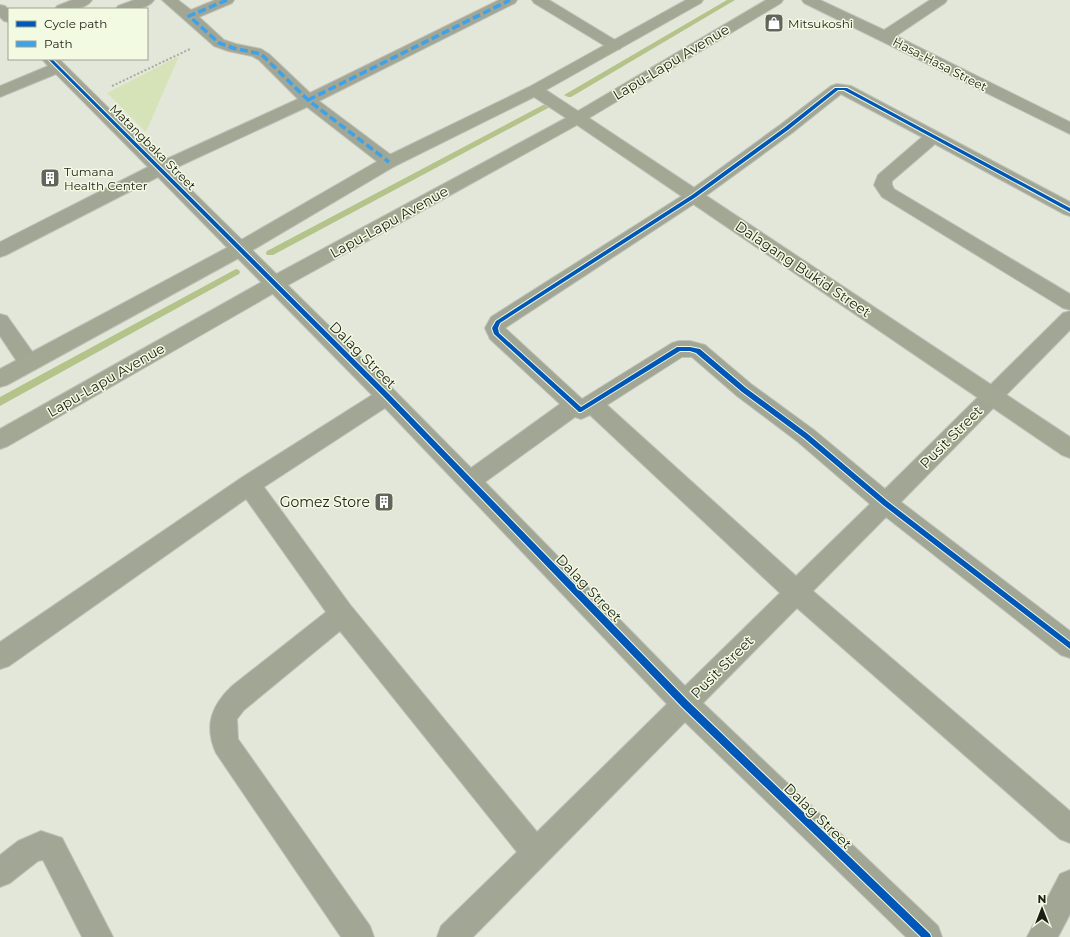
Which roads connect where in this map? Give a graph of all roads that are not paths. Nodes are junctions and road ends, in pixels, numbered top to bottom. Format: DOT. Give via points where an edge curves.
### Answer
graph roads {
  1 [pos="85,0"];
  2 [pos="147,0"];
  3 [pos="169,0"];
  4 [pos="227,0"];
  5 [pos="510,0"];
  6 [pos="539,0"];
  7 [pos="696,0"];
  8 [pos="776,0"];
  9 [pos="809,0"];
  10 [pos="940,0"];
  11 [pos="65,8"];
  12 [pos="126,8"];
  13 [pos="0,9"];
  14 [pos="189,16"];
  15 [pos="8,26"];
  16 [pos="884,36"];
  17 [pos="615,46"];
  18 [pos="55,63"];
  19 [pos="535,90"];
  20 [pos="0,92"];
  21 [pos="308,100"];
  22 [pos="576,119"];
  23 [pos="1070,129"];
  24 [pos="933,137"];
  25 [pos="389,162"];
  26 [pos="159,170"];
  27 [pos="694,196"];
  28 [pos="1070,210"];
  29 [pos="240,249"];
  30 [pos="0,250"];
  31 [pos="274,284"];
  32 [pos="1070,303"];
  33 [pos="1070,318"];
  34 [pos="0,321"];
  35 [pos="29,363"];
  36 [pos="0,379"];
  37 [pos="387,396"];
  38 [pos="992,396"];
  39 [pos="583,404"];
  40 [pos="0,440"];
  41 [pos="1070,449"];
  42 [pos="469,481"];
  43 [pos="249,485"];
  44 [pos="885,503"];
  45 [pos="796,592"];
  46 [pos="342,614"];
  47 [pos="1070,646"];
  48 [pos="0,657"];
  49 [pos="685,704"];
  50 [pos="1070,829"];
  51 [pos="536,853"];
  52 [pos="0,873"];
  53 [pos="1070,884"];
  54 [pos="98,937"];
  55 [pos="359,937"];
  56 [pos="452,937"];
  57 [pos="927,937"];
  58 [pos="1042,937"];
  1 -- 11 [label="street"];
  2 -- 12 [label="street"];
  3 -- 14 [label="street"];
  4 -- 14 [label="street"];
  5 -- 21 [label="street"];
  6 -- 17 [label="street"];
  7 -- 17 [label="main road"];
  8 -- 22 [label="main road, Lapu-Lapu Avenue"];
  9 -- 16 [label="street, Hasa-Hasa Street"];
  10 -- 16 [label="street"];
  13 -- 15 [label="street"];
  14 -- 21 [label="street" via="219,43 261,54"];
  16 -- 23 [label="street, Hasa-Hasa Street"];
  17 -- 19 [label="main road"];
  18 -- 20 [label="street"];
  18 -- 26 [label="street, Matangbaka Street"];
  19 -- 22 [label="main road, Dalagang Bukid Street"];
  19 -- 25 [label="main road"];
  21 -- 25 [label="street"];
  21 -- 26 [label="street"];
  22 -- 27 [label="main road, Dalagang Bukid Street"];
  22 -- 31 [label="main road, Lapu-Lapu Avenue"];
  24 -- 27 [label="street" via="845,89 837,89"];
  24 -- 28 [label="street"];
  24 -- 32 [label="street" via="884,179 883,185 888,193"];
  25 -- 29 [label="main road"];
  26 -- 29 [label="street, Matangbaka Street"];
  26 -- 30 [label="street"];
  27 -- 38 [label="main road, Dalagang Bukid Street"];
  27 -- 39 [label="street" via="498,322 495,328 497,334"];
  29 -- 31 [label="street, Dalag Street"];
  29 -- 35 [label="main road"];
  31 -- 37 [label="street, Dalag Street"];
  31 -- 40 [label="main road, Lapu-Lapu Avenue"];
  33 -- 38 [label="street, Pusit Street"];
  34 -- 35 [label="street"];
  35 -- 36 [label="main road"];
  37 -- 42 [label="street, Dalag Street"];
  37 -- 43 [label="street"];
  38 -- 41 [label="main road, Dalagang Bukid Street"];
  38 -- 44 [label="street, Pusit Street"];
  39 -- 42 [label="street"];
  39 -- 44 [label="street" via="679,349 698,351 744,390 806,436"];
  39 -- 45 [label="street"];
  42 -- 49 [label="street, Dalag Street"];
  43 -- 46 [label="street"];
  43 -- 48 [label="street"];
  44 -- 45 [label="street, Pusit Street"];
  44 -- 47 [label="street"];
  45 -- 49 [label="street, Pusit Street"];
  45 -- 50 [label="street"];
  46 -- 51 [label="street"];
  46 -- 55 [label="street" via="240,695 230,705 222,723 225,744"];
  49 -- 51 [label="street, Pusit Street"];
  49 -- 57 [label="street, Dalag Street"];
  51 -- 56 [label="street, Pusit Street"];
  52 -- 54 [label="street" via="28,851 41,846 52,848"];
  53 -- 58 [label="street"];
}
